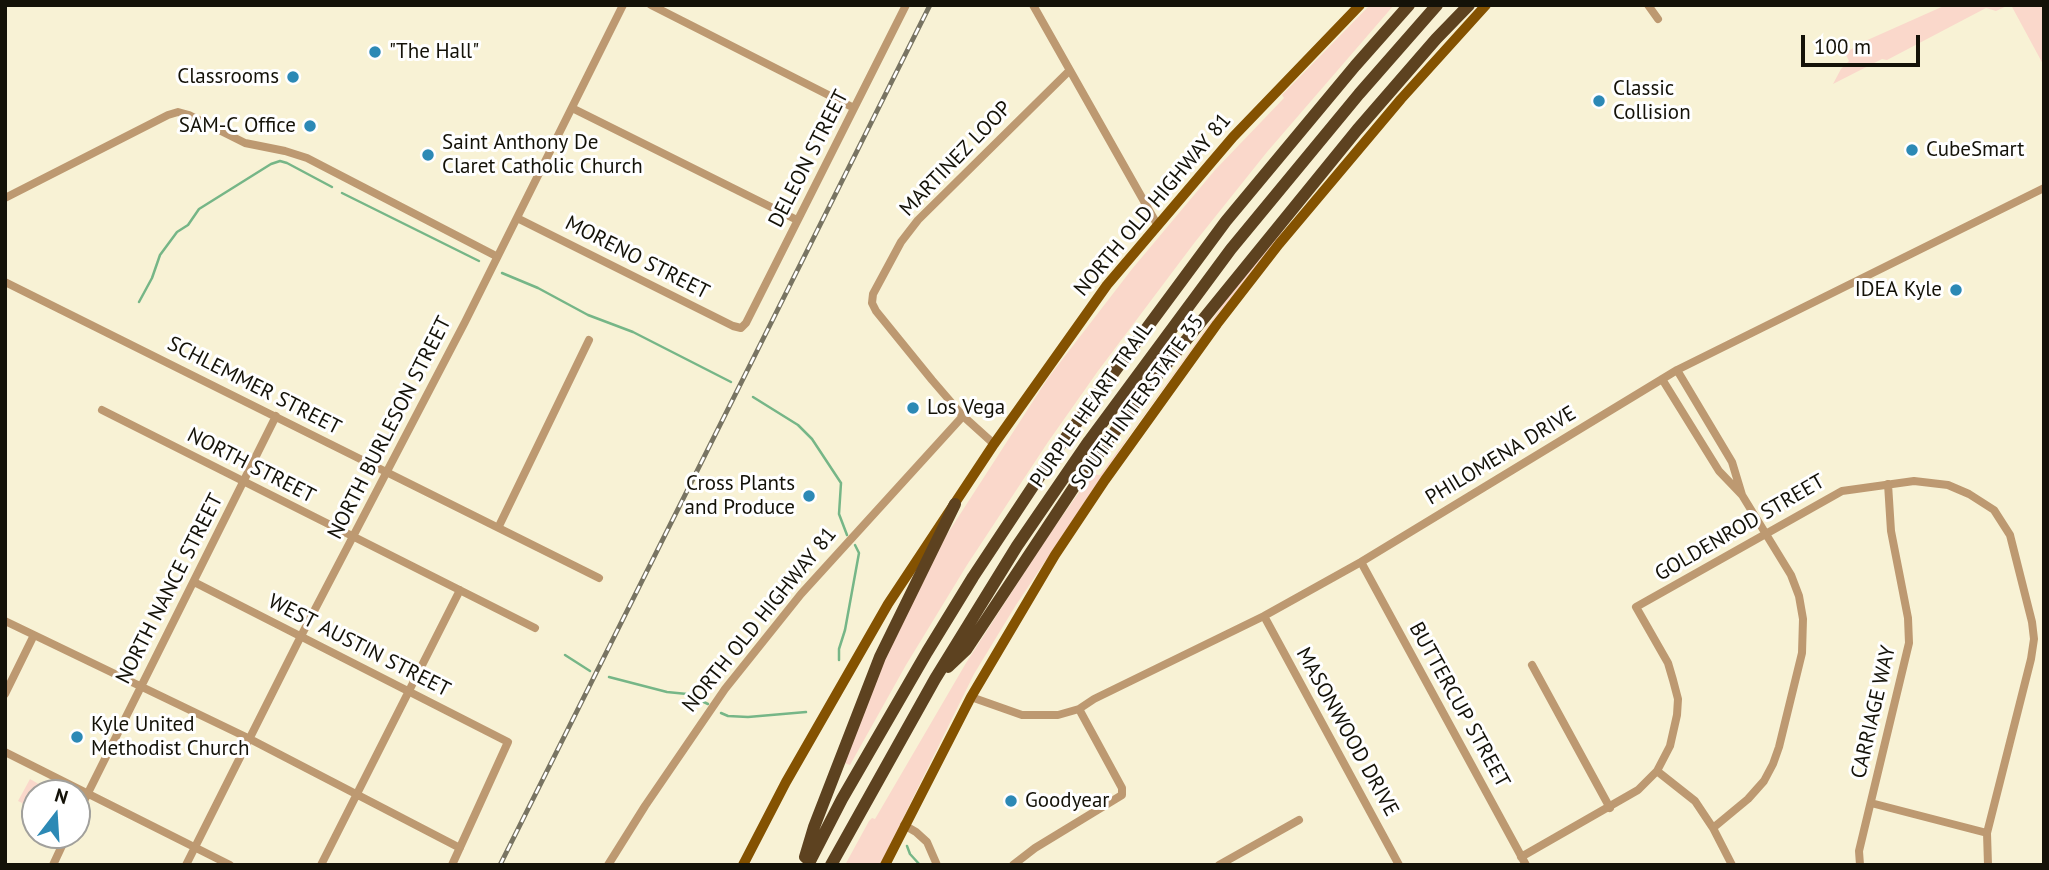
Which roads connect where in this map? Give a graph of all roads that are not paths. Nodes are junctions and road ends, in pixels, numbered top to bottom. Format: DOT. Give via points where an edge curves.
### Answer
graph roads {
  1 [pos="623,5"];
  2 [pos="651,5"];
  3 [pos="906,5"];
  4 [pos="1033,5"];
  5 [pos="1360,5"];
  6 [pos="1409,5"];
  7 [pos="1437,5"];
  8 [pos="1469,5"];
  9 [pos="1486,5"];
  10 [pos="1648,5"];
  11 [pos="1658,19"];
  12 [pos="1069,71"];
  13 [pos="572,108"];
  14 [pos="854,108"];
  15 [pos="2044,188"];
  16 [pos="5,198"];
  17 [pos="517,218"];
  18 [pos="797,220"];
  19 [pos="1158,226"];
  20 [pos="496,256"];
  21 [pos="5,282"];
  22 [pos="741,328"];
  23 [pos="589,341"];
  24 [pos="1677,370"];
  25 [pos="1662,379"];
  26 [pos="102,410"];
  27 [pos="276,416"];
  28 [pos="963,416"];
  29 [pos="1714,432"];
  30 [pos="1700,441"];
  31 [pos="995,444"];
  32 [pos="387,473"];
  33 [pos="244,481"];
  34 [pos="1888,484"];
  35 [pos="1742,495"];
  36 [pos="956,504"];
  37 [pos="499,526"];
  38 [pos="1765,533"];
  39 [pos="353,538"];
  40 [pos="1361,562"];
  41 [pos="599,578"];
  42 [pos="194,582"];
  43 [pos="460,590"];
  44 [pos="1264,615"];
  45 [pos="5,621"];
  46 [pos="535,628"];
  47 [pos="34,635"];
  48 [pos="301,636"];
  49 [pos="1532,665"];
  50 [pos="935,680"];
  51 [pos="141,685"];
  52 [pos="409,690"];
  53 [pos="5,694"];
  54 [pos="971,697"];
  55 [pos="1079,709"];
  56 [pos="248,738"];
  57 [pos="5,752"];
  58 [pos="1657,771"];
  59 [pos="59,779"];
  60 [pos="91,785"];
  61 [pos="358,794"];
  62 [pos="91,795"];
  63 [pos="1871,803"];
  64 [pos="1610,807"];
  65 [pos="1299,820"];
  66 [pos="904,825"];
  67 [pos="1713,828"];
  68 [pos="1987,833"];
  69 [pos="194,848"];
  70 [pos="460,848"];
  71 [pos="60,849"];
  72 [pos="1523,861"];
  73 [pos="53,865"];
  74 [pos="186,865"];
  75 [pos="230,865"];
  76 [pos="321,865"];
  77 [pos="452,865"];
  78 [pos="608,865"];
  79 [pos="743,865"];
  80 [pos="806,865"];
  81 [pos="831,865"];
  82 [pos="885,865"];
  83 [pos="937,865"];
  84 [pos="1013,865"];
  85 [pos="1219,865"];
  86 [pos="1399,865"];
  87 [pos="1732,865"];
  88 [pos="1860,865"];
  89 [pos="1988,865"];
  1 -- 13 [label="street, NORTH BURLESON STREET"];
  2 -- 14 [label="street"];
  3 -- 14 [label="street, DELEON STREET"];
  4 -- 12 [label="street"];
  5 -- 19 [label="main road, NORTH OLD HIGHWAY 81" via="1233,137"];
  6 -- 80 [label="highway, PURPLE HEART TRAIL" via="1226,221 1068,434 927,652"];
  7 -- 50 [label="highway, PURPLE HEART TRAIL" via="1295,169 1172,325 1053,494"];
  8 -- 50 [label="highway" via="1357,130 1148,387 1076,484 966,650"];
  9 -- 54 [label="main road, SOUTH INTERSTATE 35" via="1356,152 1217,324 1104,480"];
  10 -- 11 [label="street"];
  12 -- 19 [label="street"];
  12 -- 28 [label="street, MARTINEZ LOOP" via="918,220 873,294 876,311"];
  13 -- 17 [label="street, NORTH BURLESON STREET"];
  13 -- 18 [label="street"];
  14 -- 18 [label="street, DELEON STREET"];
  15 -- 24 [label="street, PHILOMENA DRIVE"];
  16 -- 20 [label="street" via="178,112 245,143 307,158"];
  17 -- 20 [label="street, NORTH BURLESON STREET"];
  17 -- 22 [label="street, MORENO STREET"];
  18 -- 22 [label="street, DELEON STREET"];
  19 -- 31 [label="main road, NORTH OLD HIGHWAY 81" via="1107,285"];
  20 -- 32 [label="street, NORTH BURLESON STREET"];
  21 -- 27 [label="street, SCHLEMMER STREET"];
  23 -- 37 [label="street"];
  24 -- 25 [label="street, PHILOMENA DRIVE"];
  24 -- 29 [label="street"];
  25 -- 30 [label="street"];
  25 -- 40 [label="street, PHILOMENA DRIVE"];
  26 -- 33 [label="street, NORTH STREET"];
  27 -- 32 [label="street, SCHLEMMER STREET"];
  27 -- 33 [label="street, NORTH NANCE STREET"];
  28 -- 31 [label="street, MARTINEZ LOOP"];
  28 -- 78 [label="street, NORTH OLD HIGHWAY 81" via="776,625 701,723"];
  29 -- 30 [label="street"];
  29 -- 35 [label="street" via="1732,462"];
  30 -- 35 [label="street"];
  31 -- 36 [label="main road"];
  32 -- 37 [label="street, SCHLEMMER STREET"];
  32 -- 39 [label="street, NORTH BURLESON STREET"];
  33 -- 39 [label="street, NORTH STREET"];
  33 -- 42 [label="street, NORTH NANCE STREET"];
  34 -- 38 [label="street, GOLDENROD STREET" via="1842,491"];
  34 -- 63 [label="street, CARRIAGE WAY" via="1909,643"];
  34 -- 68 [label="street, GOLDENROD STREET" via="1948,485 1994,510 2010,535 2034,639"];
  35 -- 38 [label="street"];
  36 -- 79 [label="main road" via="863,645"];
  36 -- 80 [label="highway" via="880,657 814,827"];
  37 -- 41 [label="street, SCHLEMMER STREET"];
  38 -- 58 [label="street, GOLDENROD STREET" via="1636,607 1668,663 1678,699 1674,731"];
  38 -- 67 [label="street" via="1796,587 1803,619 1802,653 1779,747 1764,781"];
  39 -- 43 [label="street, NORTH STREET"];
  39 -- 48 [label="street, NORTH BURLESON STREET"];
  40 -- 44 [label="street, PHILOMENA DRIVE"];
  40 -- 72 [label="street, BUTTERCUP STREET"];
  42 -- 48 [label="street, WEST AUSTIN STREET"];
  42 -- 51 [label="street, NORTH NANCE STREET"];
  43 -- 46 [label="street, NORTH STREET"];
  43 -- 52 [label="street"];
  44 -- 55 [label="street, PHILOMENA DRIVE"];
  44 -- 86 [label="street, MASONWOOD DRIVE"];
  45 -- 47 [label="street"];
  47 -- 51 [label="street"];
  47 -- 53 [label="street"];
  48 -- 52 [label="street, WEST AUSTIN STREET"];
  48 -- 56 [label="street, NORTH BURLESON STREET"];
  49 -- 64 [label="street"];
  50 -- 81 [label="highway, PURPLE HEART TRAIL"];
  51 -- 56 [label="street"];
  51 -- 60 [label="street, NORTH NANCE STREET"];
  52 -- 61 [label="street"];
  52 -- 70 [label="street, WEST AUSTIN STREET" via="508,742"];
  54 -- 55 [label="street, PHILOMENA DRIVE" via="1022,715 1058,715"];
  54 -- 66 [label="main road, SOUTH INTERSTATE 35"];
  55 -- 84 [label="street" via="1122,795"];
  56 -- 61 [label="street"];
  56 -- 69 [label="street, NORTH BURLESON STREET"];
  57 -- 59 [label="street"];
  58 -- 64 [label="street, GOLDENROD STREET" via="1638,790"];
  58 -- 67 [label="street" via="1695,801"];
  61 -- 70 [label="street"];
  61 -- 76 [label="street"];
  62 -- 69 [label="street"];
  63 -- 68 [label="street"];
  63 -- 88 [label="street, CARRIAGE WAY"];
  64 -- 72 [label="street, GOLDENROD STREET"];
  65 -- 85 [label="street"];
  66 -- 82 [label="main road, SOUTH INTERSTATE 35"];
  66 -- 83 [label="street" via="928,842"];
  67 -- 87 [label="street"];
  68 -- 89 [label="street, GOLDENROD STREET"];
  69 -- 74 [label="street, NORTH BURLESON STREET"];
  69 -- 75 [label="street"];
  70 -- 77 [label="street"];
  71 -- 73 [label="street"];
}
